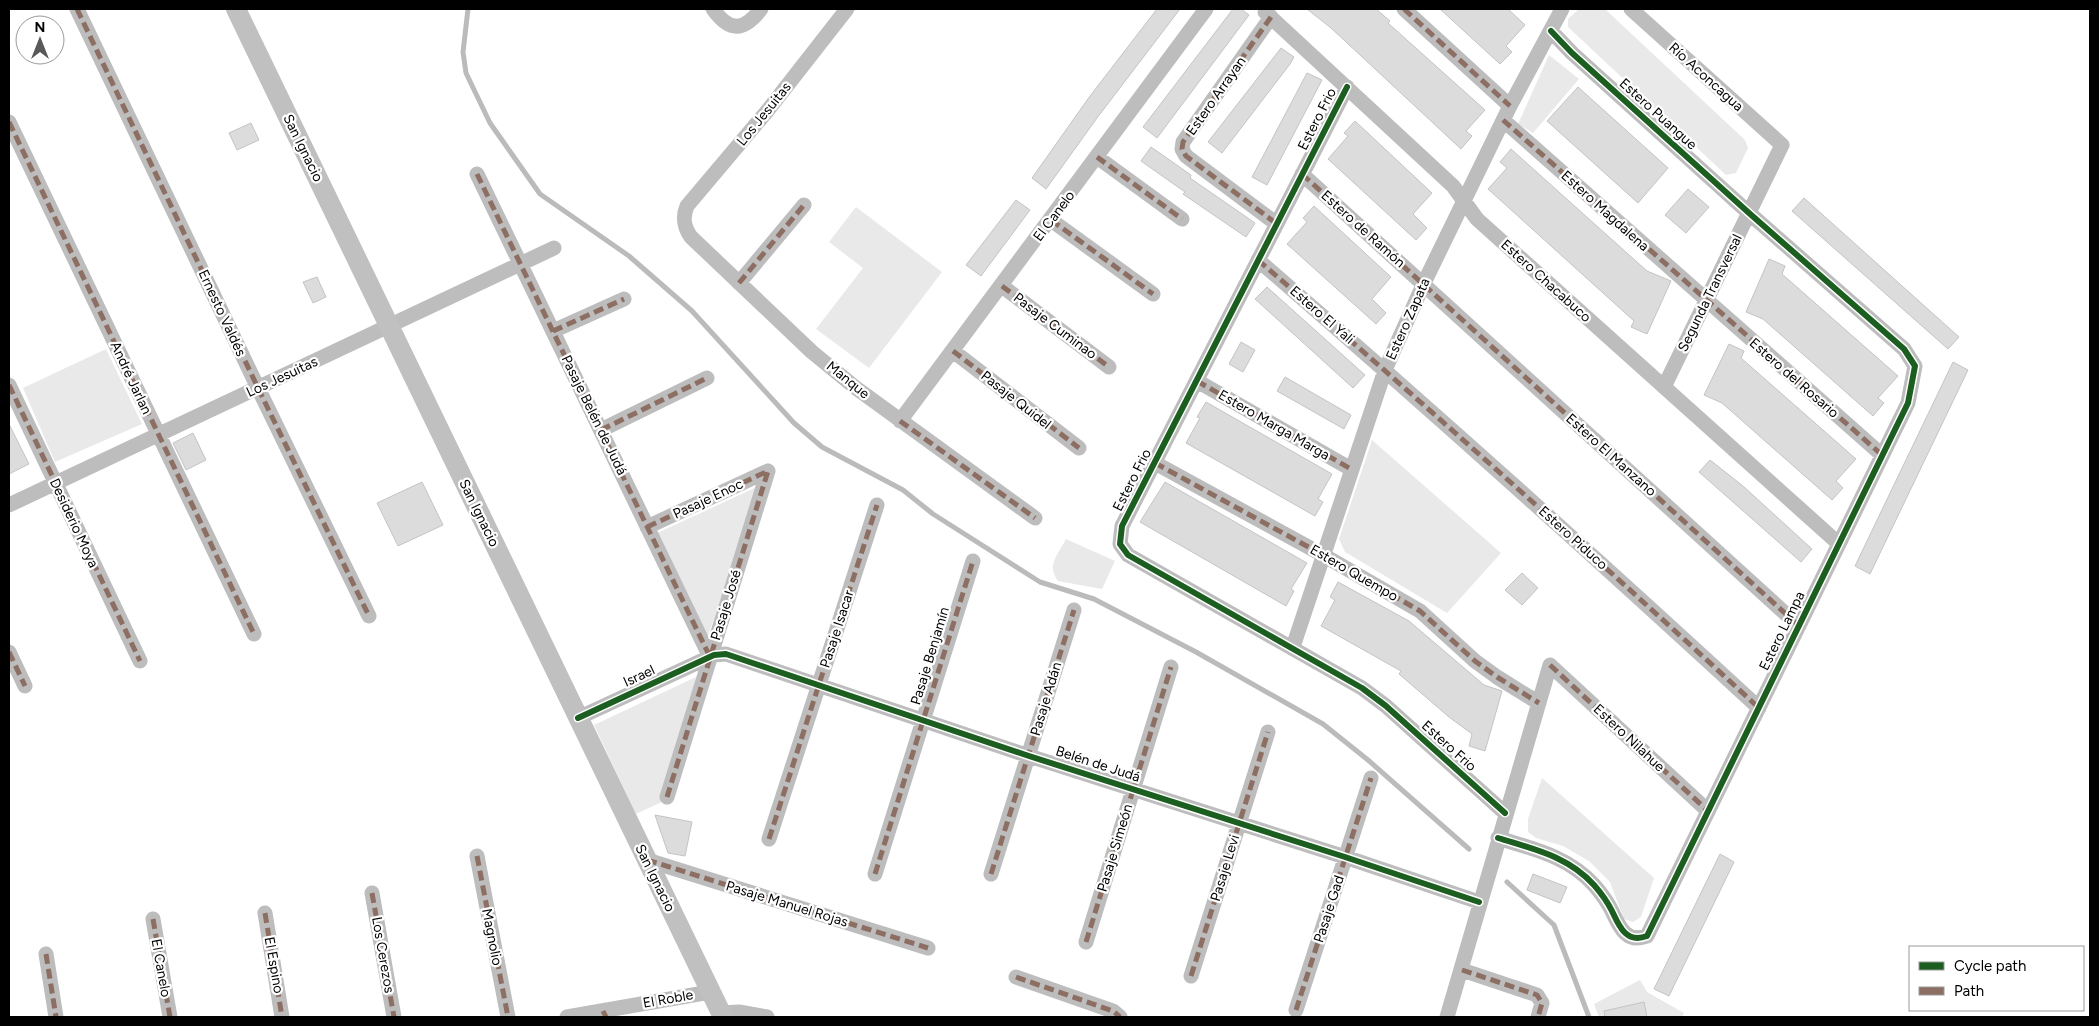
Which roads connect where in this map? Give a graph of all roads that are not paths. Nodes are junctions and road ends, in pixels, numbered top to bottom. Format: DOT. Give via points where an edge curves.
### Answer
graph roads {
  1 [pos="77,9"];
  2 [pos="236,9"];
  3 [pos="713,9"];
  4 [pos="761,9"];
  5 [pos="847,9"];
  6 [pos="1206,9"];
  7 [pos="1404,9"];
  8 [pos="1631,9"];
  9 [pos="1270,13"];
  10 [pos="1554,17"];
  11 [pos="1347,87"];
  12 [pos="1510,106"];
  13 [pos="1503,120"];
  14 [pos="9,122"];
  15 [pos="1782,145"];
  16 [pos="1097,157"];
  17 [pos="477,174"];
  18 [pos="1302,174"];
  19 [pos="1465,200"];
  20 [pos="804,205"];
  21 [pos="1749,213"];
  22 [pos="684,219"];
  23 [pos="1051,220"];
  24 [pos="1182,220"];
  25 [pos="1277,224"];
  26 [pos="554,248"];
  27 [pos="1258,260"];
  28 [pos="520,264"];
  29 [pos="739,283"];
  30 [pos="1424,283"];
  31 [pos="1002,286"];
  32 [pos="1153,294"];
  33 [pos="624,299"];
  34 [pos="1706,301"];
  35 [pos="389,326"];
  36 [pos="553,331"];
  37 [pos="953,351"];
  38 [pos="1109,367"];
  39 [pos="1385,370"];
  40 [pos="707,378"];
  41 [pos="1197,381"];
  42 [pos="9,385"];
  43 [pos="1664,387"];
  44 [pos="258,388"];
  45 [pos="900,421"];
  46 [pos="601,430"];
  47 [pos="158,435"];
  48 [pos="1079,448"];
  49 [pos="1882,456"];
  50 [pos="1155,463"];
  51 [pos="1352,469"];
  52 [pos="768,471"];
  53 [pos="55,483"];
  54 [pos="9,505"];
  55 [pos="877,505"];
  56 [pos="1035,518"];
  57 [pos="648,527"];
  58 [pos="1839,544"];
  59 [pos="1323,555"];
  60 [pos="973,560"];
  61 [pos="1074,610"];
  62 [pos="369,616"];
  63 [pos="1799,626"];
  64 [pos="254,634"];
  65 [pos="1293,647"];
  66 [pos="9,652"];
  67 [pos="710,657"];
  68 [pos="140,661"];
  69 [pos="1171,667"];
  70 [pos="25,686"];
  71 [pos="818,686"];
  72 [pos="1539,703"];
  73 [pos="1759,708"];
  74 [pos="578,718"];
  75 [pos="923,720"];
  76 [pos="1268,732"];
  77 [pos="1028,756"];
  78 [pos="1371,778"];
  79 [pos="1133,789"];
  80 [pos="667,796"];
  81 [pos="1708,811"];
  82 [pos="1505,814"];
  83 [pos="1239,822"];
  84 [pos="1498,838"];
  85 [pos="769,839"];
  86 [pos="477,856"];
  87 [pos="1345,857"];
  88 [pos="647,860"];
  89 [pos="875,874"];
  90 [pos="991,874"];
  91 [pos="372,892"];
  92 [pos="1479,902"];
  93 [pos="265,913"];
  94 [pos="152,919"];
  95 [pos="1086,942"];
  96 [pos="928,948"];
  97 [pos="46,954"];
  98 [pos="1462,970"];
  99 [pos="1191,976"];
  100 [pos="1016,977"];
  101 [pos="710,992"];
  102 [pos="1296,1010"];
  103 [pos="604,1014"];
  104 [pos="722,1015"];
  105 [pos="56,1017"];
  106 [pos="170,1017"];
  107 [pos="282,1017"];
  108 [pos="394,1017"];
  109 [pos="508,1017"];
  110 [pos="567,1017"];
  111 [pos="767,1017"];
  112 [pos="1120,1017"];
  113 [pos="1446,1017"];
  114 [pos="1538,1017"];
  1 -- 44 [label="street, Ernesto Valdés"];
  2 -- 35 [label="main road, San Ignacio"];
  3 -- 4 [label="street" via="722,21 735,27 749,23"];
  5 -- 22 [label="street, Los Jesuitas" via="691,200"];
  6 -- 16 [label="street, El Canelo"];
  7 -- 12 [label="street"];
  8 -- 15 [label="street, Río Aconcagua"];
  9 -- 11 [label="street, Estero Chacabuco"];
  9 -- 25 [label="street, Estero Arrayan" via="1183,142 1182,149 1186,156"];
  10 -- 12 [label="street, Estero Zapata"];
  10 -- 21 [label="street, Estero Puangue"];
  11 -- 18 [label="street, Estero Frio"];
  11 -- 19 [label="street, Estero Chacabuco"];
  12 -- 13 [label="street, Estero Zapata"];
  13 -- 19 [label="street, Estero Zapata"];
  13 -- 34 [label="street, Estero Magdalena"];
  14 -- 47 [label="street, André Jarlan"];
  15 -- 21 [label="street, Segunda Transversal"];
  16 -- 23 [label="street, El Canelo"];
  16 -- 24 [label="street"];
  17 -- 28 [label="street, Pasaje Belén de Judá"];
  18 -- 25 [label="street, Estero Frio"];
  18 -- 30 [label="street, Estero de Ramón"];
  19 -- 30 [label="street, Estero Zapata"];
  19 -- 43 [label="street, Estero Chacabuco" via="1477,219"];
  20 -- 29 [label="street"];
  21 -- 34 [label="street, Segunda Transversal"];
  21 -- 49 [label="street, Estero Lampa" via="1904,349 1915,366 1908,403"];
  22 -- 29 [label="street, Manque" via="691,237"];
  23 -- 31 [label="street, El Canelo"];
  23 -- 32 [label="street"];
  25 -- 27 [label="street, Estero Frio"];
  26 -- 28 [label="street, Los Jesuitas"];
  27 -- 39 [label="street, Estero El Yali"];
  27 -- 41 [label="street, Estero Frio"];
  28 -- 35 [label="street, Los Jesuitas"];
  28 -- 36 [label="street, Pasaje Belén de Judá"];
  29 -- 45 [label="street, Manque" via="812,352"];
  30 -- 39 [label="street, Estero Zapata"];
  30 -- 63 [label="street, Estero El Manzano"];
  31 -- 37 [label="street, El Canelo"];
  31 -- 38 [label="street, Pasaje Cuminao"];
  33 -- 36 [label="street"];
  34 -- 43 [label="street, Segunda Transversal"];
  34 -- 49 [label="street, Estero del Rosario"];
  35 -- 44 [label="street, Los Jesuitas"];
  35 -- 74 [label="main road, San Ignacio"];
  36 -- 46 [label="street, Pasaje Belén de Judá"];
  37 -- 45 [label="street, El Canelo"];
  37 -- 48 [label="street, Pasaje Quidel"];
  39 -- 51 [label="street, Estero Zapata"];
  39 -- 73 [label="street, Estero Piduco"];
  40 -- 46 [label="street"];
  41 -- 50 [label="street, Estero Frio"];
  41 -- 51 [label="street, Estero Marga Marga"];
  42 -- 53 [label="street, Desiderio Moya"];
  43 -- 58 [label="street, Estero Chacabuco"];
  44 -- 47 [label="street, Los Jesuitas"];
  44 -- 62 [label="street, Ernesto Valdés"];
  45 -- 56 [label="street, Manque"];
  46 -- 57 [label="street, Pasaje Belén de Judá"];
  47 -- 53 [label="street, Los Jesuitas"];
  47 -- 64 [label="street, André Jarlan"];
  49 -- 58 [label="street, Estero Lampa"];
  50 -- 59 [label="street, Estero Quempo"];
  50 -- 65 [label="street, Estero Frio" via="1121,530 1120,544 1128,555"];
  51 -- 59 [label="street, Estero Zapata"];
  52 -- 57 [label="street, Pasaje Enoc"];
  52 -- 67 [label="street, Pasaje José"];
  53 -- 54 [label="street, Los Jesuitas"];
  53 -- 68 [label="street, Desiderio Moya"];
  55 -- 71 [label="street, Pasaje Isacar"];
  57 -- 67 [label="street, Pasaje Belén de Judá"];
  58 -- 63 [label="street, Estero Lampa"];
  59 -- 65 [label="street, Estero Zapata"];
  59 -- 72 [label="street, Estero Quempo" via="1420,612 1482,666"];
  60 -- 75 [label="street, Pasaje Benjamín"];
  61 -- 77 [label="street, Pasaje Adán"];
  63 -- 73 [label="street, Estero Lampa"];
  65 -- 82 [label="street, Estero Frio" via="1372,695"];
  66 -- 70 [label="street"];
  67 -- 71 [label="street, Belén de Judá" via="732,655"];
  67 -- 74 [label="street, Israel"];
  67 -- 80 [label="street, Pasaje José"];
  69 -- 79 [label="street, Pasaje Simeón"];
  71 -- 75 [label="street, Belén de Judá"];
  71 -- 85 [label="street, Pasaje Isacar"];
  72 -- 81 [label="street, Estero Nilahue" via="1550,665"];
  72 -- 82 [label="street"];
  73 -- 81 [label="street, Estero Lampa"];
  74 -- 88 [label="main road, San Ignacio"];
  75 -- 77 [label="street, Belén de Judá"];
  75 -- 89 [label="street, Pasaje Benjamín"];
  76 -- 83 [label="street, Pasaje Levi"];
  77 -- 79 [label="street, Belén de Judá"];
  77 -- 90 [label="street, Pasaje Adán"];
  78 -- 87 [label="street, Pasaje Gad"];
  79 -- 83 [label="street, Belén de Judá"];
  79 -- 95 [label="street, Pasaje Simeón"];
  81 -- 84 [label="street, Estero Lampa" via="1647,936 1641,938 1626,935 1621,930 1604,898 1572,865"];
  82 -- 84 [label="street"];
  83 -- 87 [label="street, Belén de Judá"];
  83 -- 99 [label="street, Pasaje Levi"];
  84 -- 92 [label="street"];
  86 -- 109 [label="street, Magnolio"];
  87 -- 92 [label="street, Belén de Judá"];
  87 -- 102 [label="street, Pasaje Gad"];
  88 -- 96 [label="street, Pasaje Manuel Rojas"];
  88 -- 101 [label="main road, San Ignacio"];
  91 -- 108 [label="street, Los Cerezos"];
  92 -- 98 [label="street"];
  93 -- 107 [label="street, El Espino"];
  94 -- 106 [label="street, El Canelo"];
  97 -- 105 [label="street"];
  98 -- 113 [label="street"];
  98 -- 114 [label="street" via="1537,995 1542,1006"];
  100 -- 112 [label="street" via="1113,1010"];
  101 -- 103 [label="street, El Roble"];
  101 -- 104 [label="main road, San Ignacio"];
  103 -- 110 [label="street, El Roble"];
  104 -- 111 [label="street" via="739,1012"];
}
